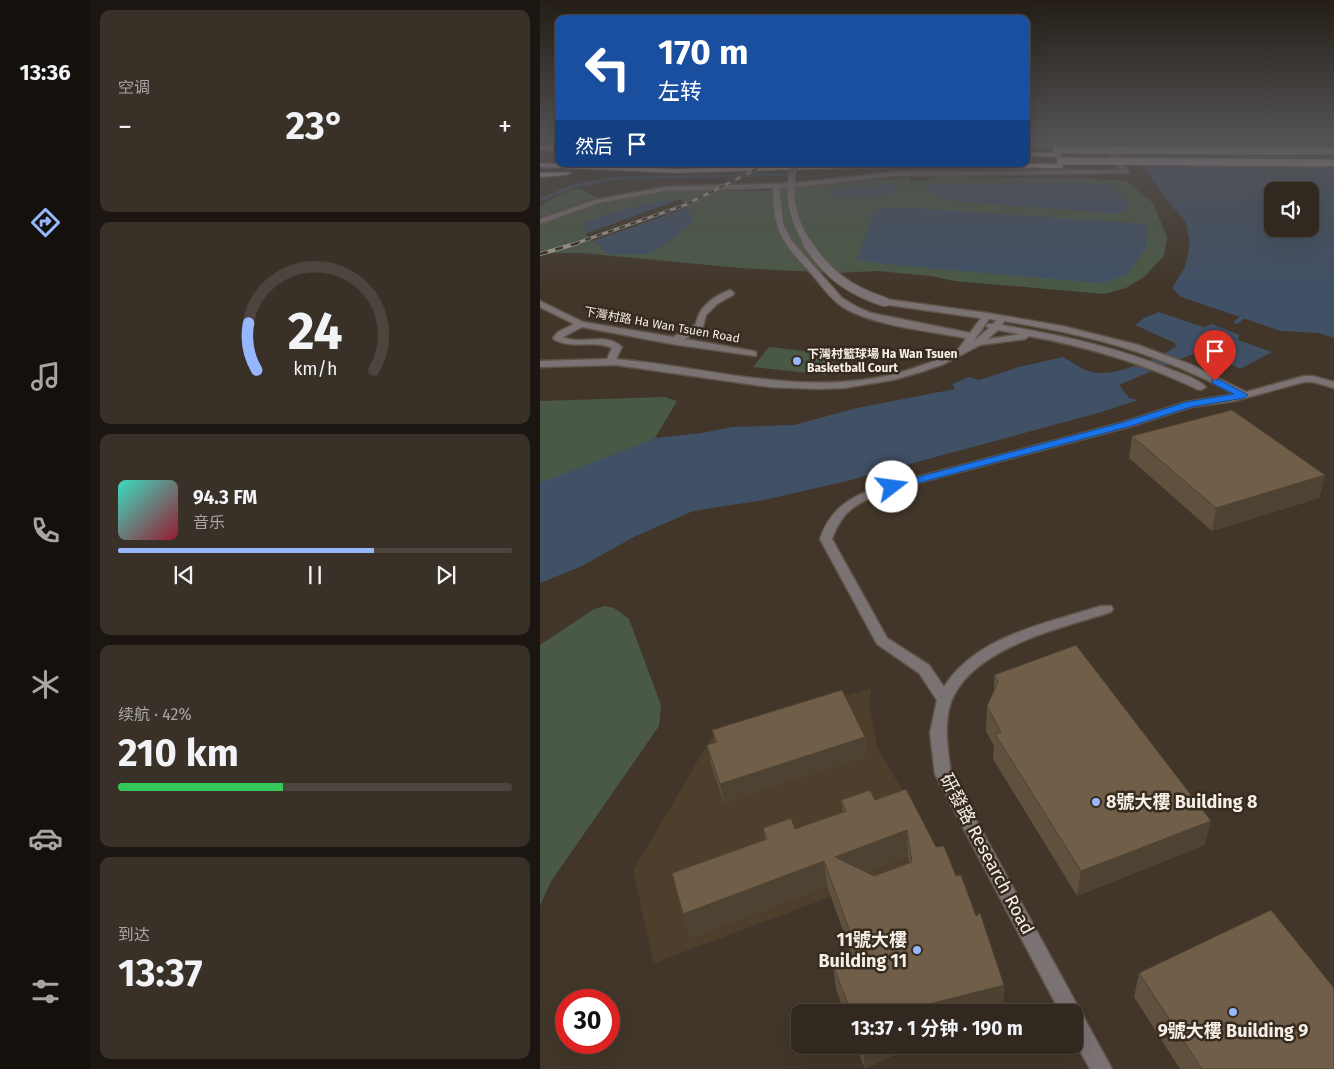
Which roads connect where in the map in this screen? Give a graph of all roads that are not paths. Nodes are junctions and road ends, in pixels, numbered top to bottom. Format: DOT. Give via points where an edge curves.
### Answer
graph roads {
  1 [pos="693,188"];
  2 [pos="776,188"];
  3 [pos="790,188"];
  4 [pos="540,222"];
  5 [pos="730,293"];
  6 [pos="540,304"];
  7 [pos="984,320"];
  8 [pos="1000,323"];
  9 [pos="581,324"];
  10 [pos="972,336"];
  11 [pos="1055,337"];
  12 [pos="672,341"];
  13 [pos="962,351"];
  14 [pos="753,354"];
  15 [pos="610,362"];
  16 [pos="540,364"];
  17 [pos="1334,385"];
  18 [pos="1202,387"];
  19 [pos="1244,395"];
  20 [pos="1106,609"];
  21 [pos="943,697"];
  22 [pos="1067,1004"];
  23 [pos="1083,1036"];
  24 [pos="1101,1069"];
  1 -- 4 [label="street" via="639,192 597,201"];
  2 -- 10 [label="street" via="777,219 782,235 843,303 858,312"];
  3 -- 7 [label="street, bridge" via="799,230 813,252 844,285 885,302"];
  5 -- 12 [label="street" via="702,314 700,325"];
  6 -- 9 [label="street, 下灣村路 Ha Wan Tsuen Road"];
  7 -- 8 [label="street"];
  7 -- 10 [label="street"];
  8 -- 11 [label="street"];
  8 -- 13 [label="street" via="993,333"];
  8 -- 19 [label="street" via="1095,335 1162,356"];
  9 -- 12 [label="street, 下灣村路 Ha Wan Tsuen Road"];
  9 -- 15 [label="street" via="558,338 572,345 591,342 612,344 617,347 617,352"];
  10 -- 13 [label="street"];
  11 -- 13 [label="street" via="1021,336 978,344"];
  11 -- 18 [label="street" via="1141,359"];
  12 -- 14 [label="street, 下灣村路 Ha Wan Tsuen Road"];
  13 -- 15 [label="street" via="944,361 891,377 806,386"];
  15 -- 16 [label="street"];
  17 -- 19 [label="street" via="1304,378"];
  19 -- 21 [label="street" via="1190,404 1128,424 886,488 841,509 830,524 826,539 872,625 882,641 924,669"];
  20 -- 21 [label="street, 研發路 Research Road" via="982,655 959,676"];
  21 -- 22 [label="street, 研發路 Research Road" via="937,722 938,753 943,774"];
  23 -- 24 [label="street"];
}
